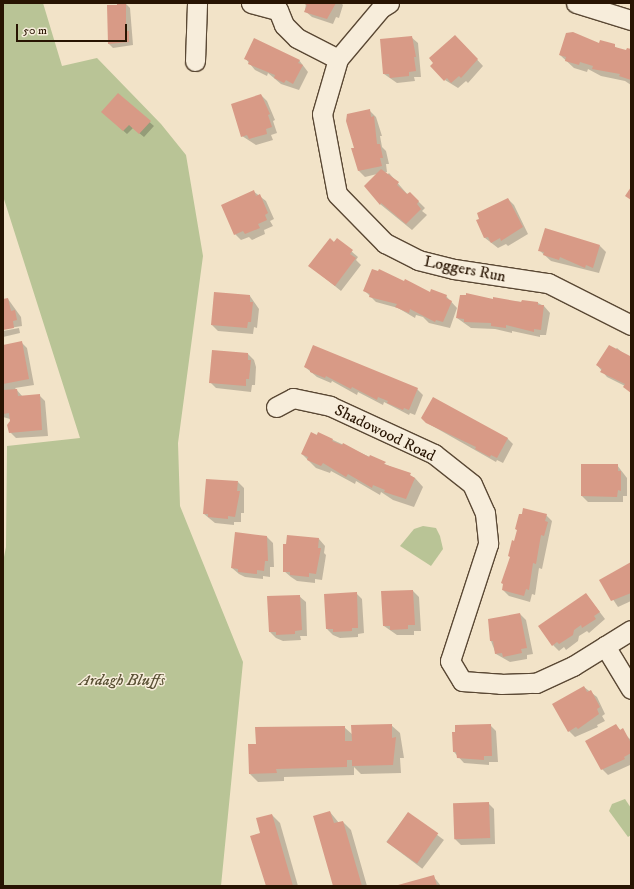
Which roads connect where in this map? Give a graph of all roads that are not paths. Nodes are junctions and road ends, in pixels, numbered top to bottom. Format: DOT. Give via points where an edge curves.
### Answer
graph roads {
  1 [pos="197,3"];
  2 [pos="251,3"];
  3 [pos="389,3"];
  4 [pos="576,3"];
  5 [pos="279,7"];
  6 [pos="631,20"];
  7 [pos="338,59"];
  8 [pos="195,61"];
  9 [pos="631,325"];
  10 [pos="276,407"];
  11 [pos="631,630"];
  12 [pos="605,646"];
  13 [pos="631,689"];
  1 -- 8 [label="street"];
  2 -- 5 [label="street"];
  3 -- 7 [label="street, Loggers Run" via="381,8"];
  4 -- 6 [label="street"];
  5 -- 7 [label="street" via="284,24 298,38"];
  7 -- 9 [label="street, Loggers Run" via="322,114 331,172 337,194 385,244 418,260 454,270 548,283"];
  10 -- 12 [label="street, Shadowood Road" via="293,398 330,406 434,454 472,484 485,513 488,544 450,661 462,681 536,683 573,666"];
  11 -- 12 [label="street"];
  12 -- 13 [label="street"];
}
